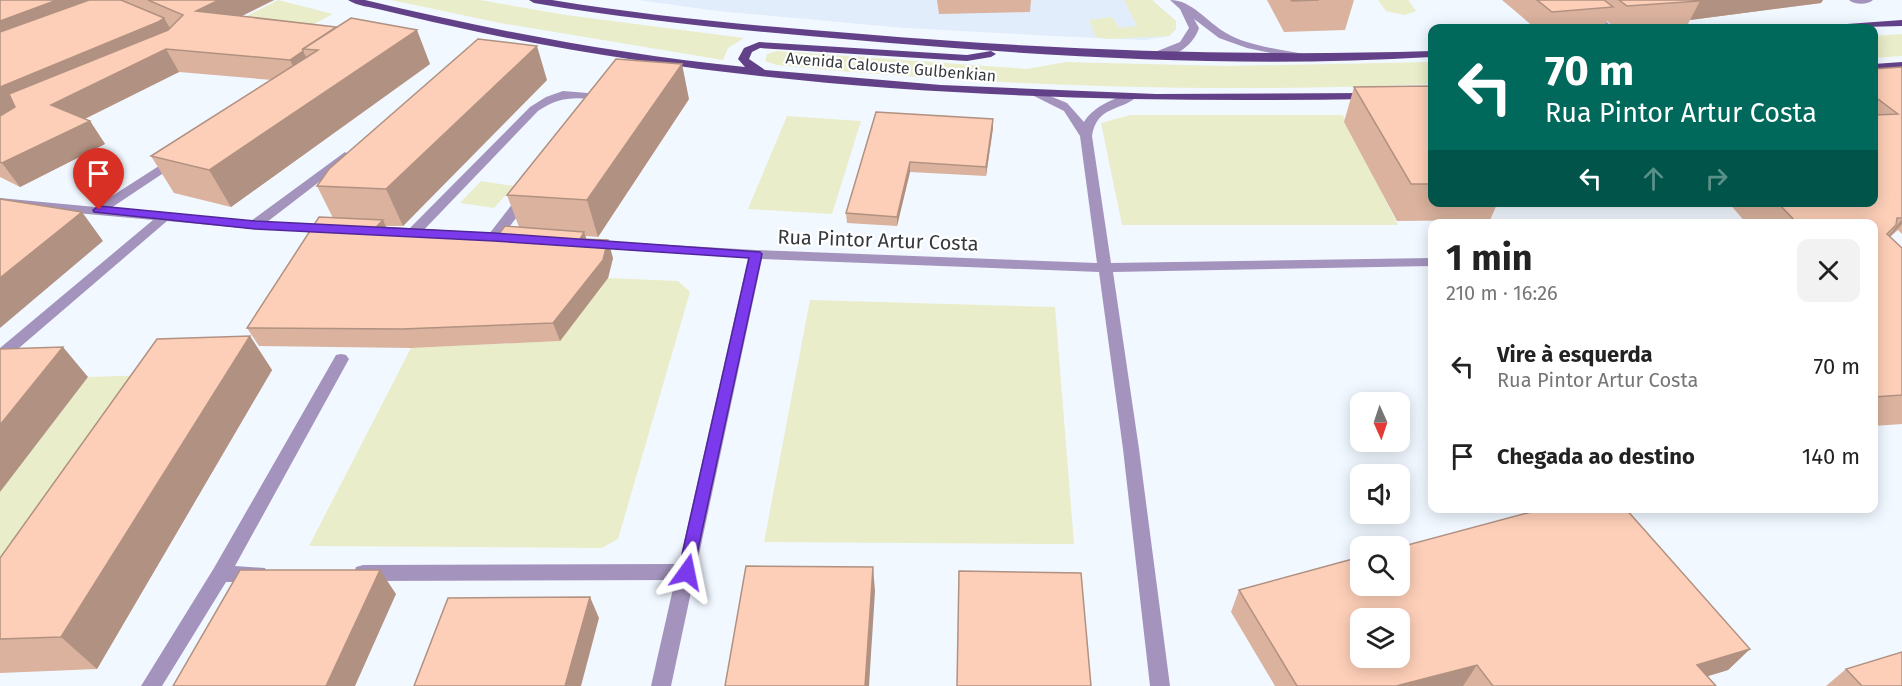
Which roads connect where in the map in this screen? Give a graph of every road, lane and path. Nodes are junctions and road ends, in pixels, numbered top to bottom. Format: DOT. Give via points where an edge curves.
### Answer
graph roads {
  1 [pos="353,0"];
  2 [pos="534,0"];
  3 [pos="1574,0"];
  4 [pos="1854,0"];
  5 [pos="1868,0"];
  6 [pos="1178,3"];
  7 [pos="1902,23"];
  8 [pos="1604,24"];
  9 [pos="1878,25"];
  10 [pos="1014,51"];
  11 [pos="1428,54"];
  12 [pos="1154,56"];
  13 [pos="1305,57"];
  14 [pos="1902,65"];
  15 [pos="1878,67"];
  16 [pos="782,75"];
  17 [pos="1038,94"];
  18 [pos="1132,96"];
  19 [pos="1382,96"];
  20 [pos="590,113"];
  21 [pos="1086,136"];
  22 [pos="359,146"];
  23 [pos="186,153"];
  24 [pos="535,184"];
  25 [pos="0,202"];
  26 [pos="99,210"];
  27 [pos="165,216"];
  28 [pos="255,225"];
  29 [pos="342,229"];
  30 [pos="436,234"];
  31 [pos="516,238"];
  32 [pos="571,242"];
  33 [pos="756,254"];
  34 [pos="1428,262"];
  35 [pos="1105,268"];
  36 [pos="0,356"];
  37 [pos="341,359"];
  38 [pos="687,572"];
  39 [pos="221,574"];
  40 [pos="274,574"];
  41 [pos="341,574"];
  42 [pos="151,686"];
  43 [pos="661,686"];
  44 [pos="1160,686"];
  1 -- 16 [label="main road, Avenida Calouste Gulbenkian" via="524,38"];
  2 -- 10 [label="main road, Avenida Calouste Gulbenkian" via="694,23"];
  3 -- 8 [label="street"];
  4 -- 5 [label="street"];
  6 -- 12 [label="street" via="1194,28 1192,37 1185,46"];
  6 -- 13 [label="street" via="1223,36"];
  7 -- 9 [label="main road"];
  10 -- 12 [label="main road, Avenida Calouste Gulbenkian"];
  10 -- 16 [label="main road" via="967,58 774,45 748,50 743,59 750,66"];
  11 -- 13 [label="main road, Avenida Calouste Gulbenkian"];
  12 -- 13 [label="main road, Avenida Calouste Gulbenkian"];
  14 -- 15 [label="main road"];
  16 -- 17 [label="main road, Avenida Calouste Gulbenkian"];
  17 -- 18 [label="main road, Avenida Calouste Gulbenkian"];
  17 -- 21 [label="street" via="1065,105"];
  18 -- 19 [label="main road, Avenida Calouste Gulbenkian"];
  18 -- 21 [label="street" via="1097,112 1086,124"];
  20 -- 30 [label="street" via="597,104 596,96 573,93 552,96 534,109 407,233"];
  21 -- 35 [label="street"];
  22 -- 28 [label="street"];
  23 -- 26 [label="street"];
  24 -- 31 [label="street" via="488,237"];
  25 -- 26 [label="street"];
  26 -- 27 [label="street"];
  27 -- 28 [label="street"];
  27 -- 36 [label="street"];
  28 -- 29 [label="street"];
  32 -- 33 [label="street, Rua Pintor Artur Costa"];
  33 -- 35 [label="street, Rua Pintor Artur Costa"];
  33 -- 38 [label="street"];
  34 -- 35 [label="street, Rua Pintor Artur Costa"];
  35 -- 44 [label="street"];
  37 -- 39 [label="street"];
  38 -- 41 [label="street"];
  38 -- 43 [label="street"];
  39 -- 40 [label="street"];
  39 -- 42 [label="street"];
}
